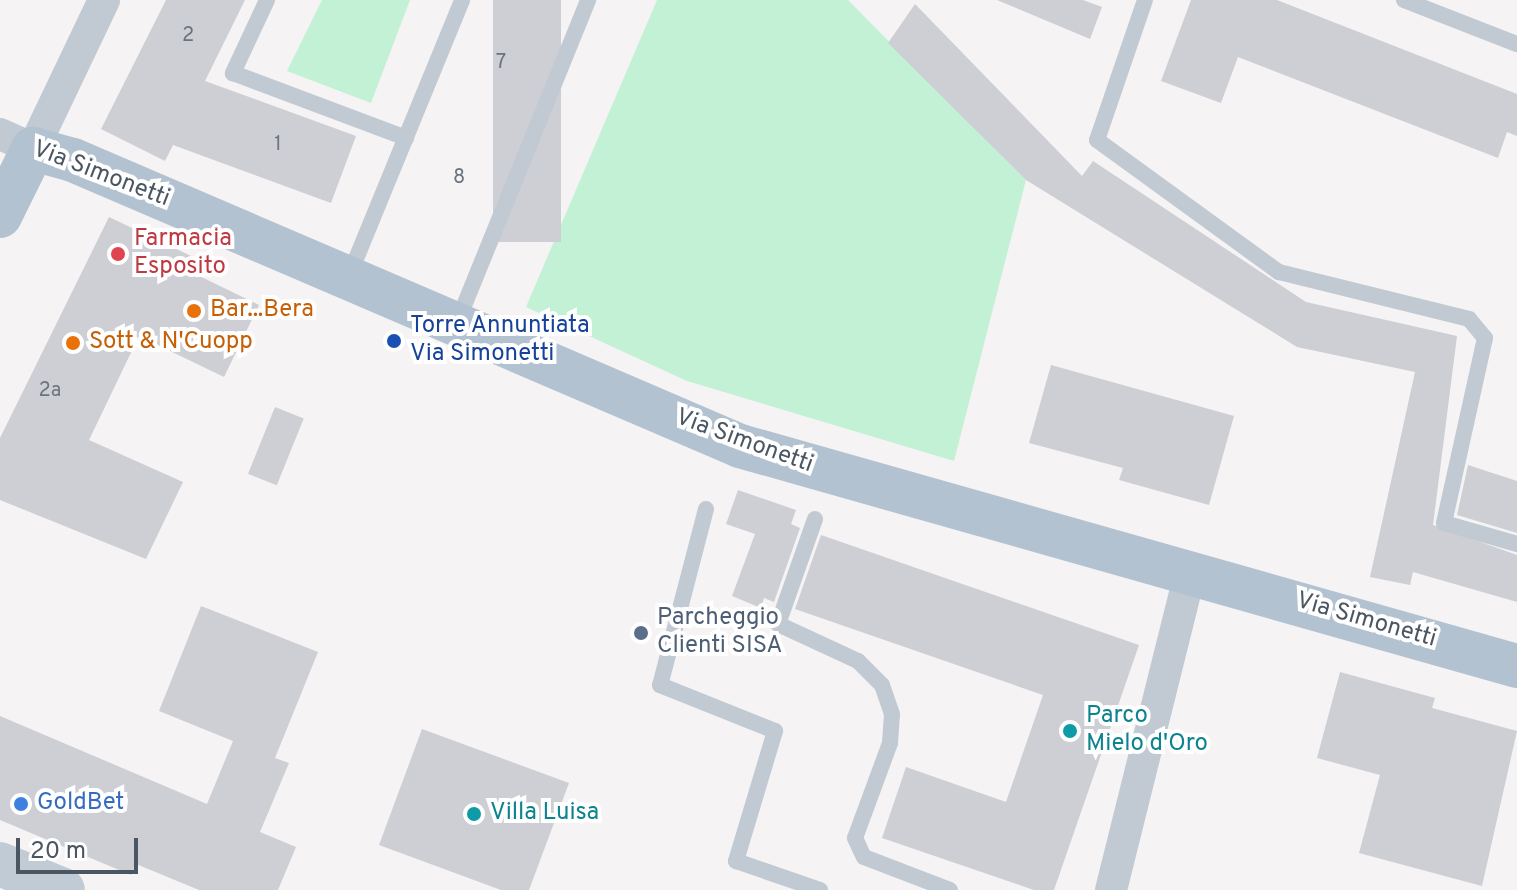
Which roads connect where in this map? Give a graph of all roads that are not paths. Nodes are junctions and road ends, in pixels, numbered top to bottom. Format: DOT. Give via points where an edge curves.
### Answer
graph roads {
  1 [pos="104,0"];
  2 [pos="267,0"];
  3 [pos="462,0"];
  4 [pos="588,0"];
  5 [pos="1145,0"];
  6 [pos="1404,0"];
  7 [pos="1517,44"];
  8 [pos="406,138"];
  9 [pos="16,142"];
  10 [pos="0,216"];
  11 [pos="348,279"];
  12 [pos="456,325"];
  13 [pos="706,509"];
  14 [pos="815,519"];
  15 [pos="1517,544"];
  16 [pos="1191,570"];
  17 [pos="1517,666"];
  18 [pos="0,864"];
  19 [pos="63,890"];
  20 [pos="820,890"];
  21 [pos="950,890"];
  22 [pos="1111,890"];
  1 -- 9 [label="street"];
  2 -- 8 [label="lane" via="233,73"];
  3 -- 8 [label="lane"];
  4 -- 12 [label="lane"];
  5 -- 15 [label="lane" via="1097,140 1279,272 1469,319 1485,338 1444,523"];
  6 -- 7 [label="lane"];
  8 -- 11 [label="lane"];
  9 -- 10 [label="main road"];
  9 -- 11 [label="main road, Via Simonetti"];
  11 -- 12 [label="main road, Via Simonetti"];
  12 -- 16 [label="main road, Via Simonetti" via="740,446"];
  13 -- 20 [label="lane" via="660,685 775,731 736,861"];
  14 -- 21 [label="lane" via="778,624 858,661 882,685 892,714 890,743 855,838 864,857"];
  16 -- 17 [label="main road, Via Simonetti"];
  16 -- 22 [label="street"];
  18 -- 19 [label="street"];
}
